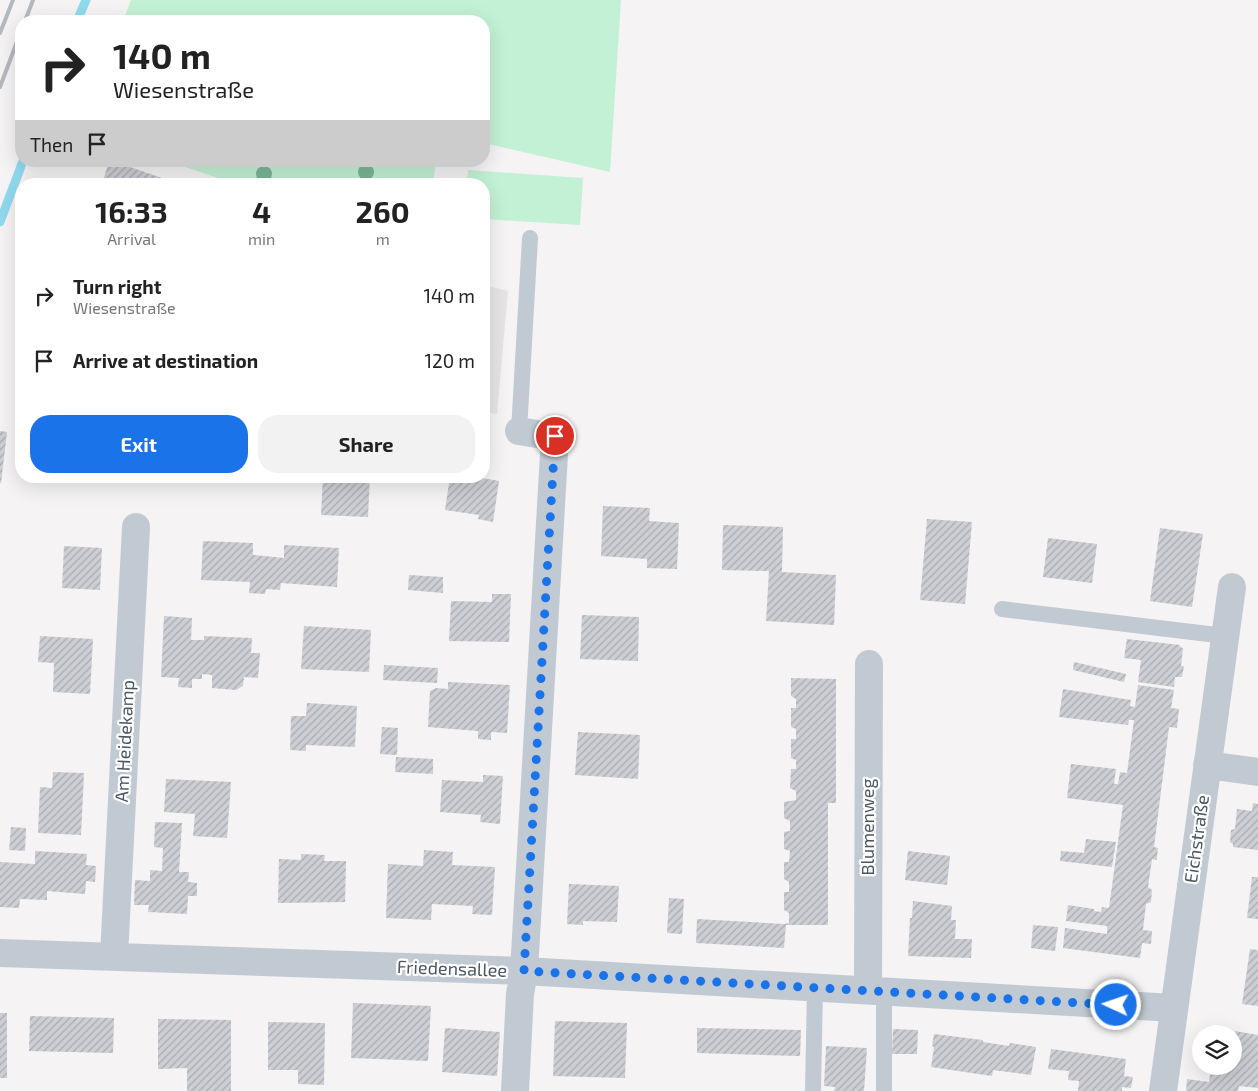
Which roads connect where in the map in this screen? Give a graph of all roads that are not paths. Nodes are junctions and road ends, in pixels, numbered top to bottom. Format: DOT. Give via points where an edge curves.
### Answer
graph roads {
  1 [pos="530,238"];
  2 [pos="519,431"];
  3 [pos="136,526"];
  4 [pos="1232,587"];
  5 [pos="1002,609"];
  6 [pos="1225,636"];
  7 [pos="869,664"];
  8 [pos="1207,765"];
  9 [pos="1258,772"];
  10 [pos="0,953"];
  11 [pos="114,956"];
  12 [pos="524,971"];
  13 [pos="815,988"];
  14 [pos="876,991"];
  15 [pos="1174,1008"];
  16 [pos="515,1091"];
  17 [pos="813,1091"];
  18 [pos="884,1091"];
  19 [pos="1164,1091"];
  1 -- 2 [label="lane"];
  2 -- 12 [label="street" via="555,436"];
  3 -- 11 [label="street, Am Heidekamp"];
  4 -- 6 [label="street, Eichstraße"];
  5 -- 6 [label="lane"];
  6 -- 8 [label="street, Eichstraße"];
  7 -- 14 [label="street, Blumenweg"];
  8 -- 9 [label="street"];
  8 -- 15 [label="street, Eichstraße"];
  10 -- 11 [label="street, Friedensallee"];
  11 -- 12 [label="street, Friedensallee"];
  12 -- 13 [label="street, Friedensallee"];
  12 -- 16 [label="street"];
  13 -- 14 [label="street, Friedensallee"];
  13 -- 17 [label="lane"];
  14 -- 15 [label="street, Friedensallee"];
  14 -- 18 [label="lane"];
  15 -- 19 [label="street, Eichstraße"];
}
